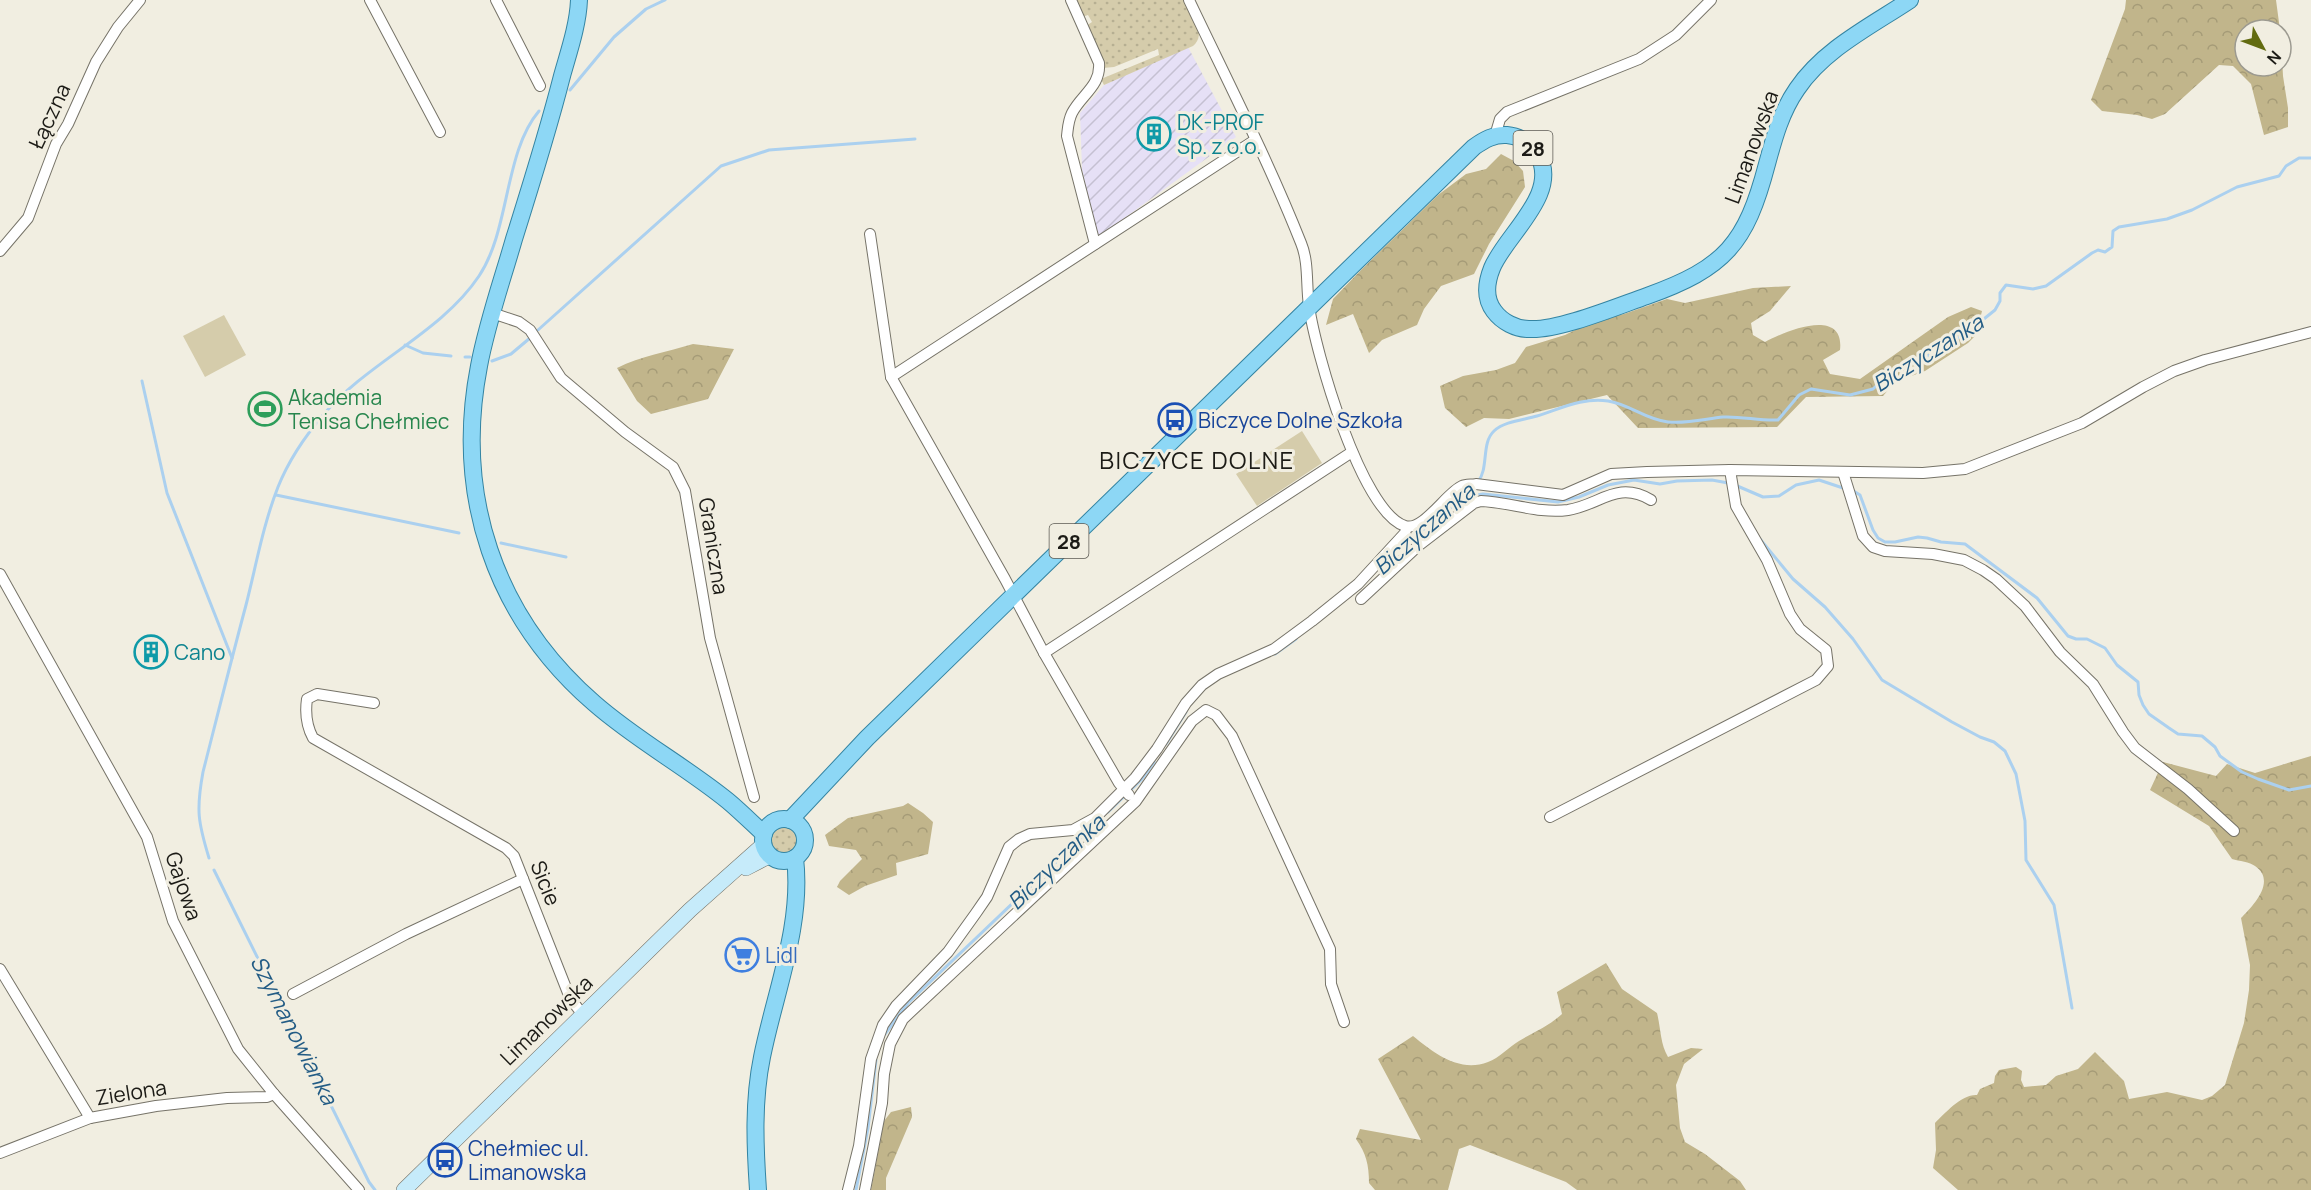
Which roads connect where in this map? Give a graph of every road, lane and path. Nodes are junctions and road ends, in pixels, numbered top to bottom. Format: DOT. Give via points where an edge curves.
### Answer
graph roads {
  1 [pos="140,0"];
  2 [pos="370,0"];
  3 [pos="495,0"];
  4 [pos="579,0"];
  5 [pos="1071,0"];
  6 [pos="1189,0"];
  7 [pos="1711,0"];
  8 [pos="1910,0"];
  9 [pos="540,86"];
  10 [pos="440,132"];
  11 [pos="1495,136"];
  12 [pos="1255,140"];
  13 [pos="870,234"];
  14 [pos="1095,244"];
  15 [pos="0,252"];
  16 [pos="1309,306"];
  17 [pos="492,313"];
  18 [pos="2311,332"];
  19 [pos="891,377"];
  20 [pos="1352,452"];
  21 [pos="1843,472"];
  22 [pos="1731,475"];
  23 [pos="1563,495"];
  24 [pos="1651,500"];
  25 [pos="1568,510"];
  26 [pos="1411,536"];
  27 [pos="0,574"];
  28 [pos="1013,596"];
  29 [pos="1361,599"];
  30 [pos="1044,653"];
  31 [pos="375,703"];
  32 [pos="1124,790"];
  33 [pos="753,797"];
  34 [pos="1136,801"];
  35 [pos="1550,818"];
  36 [pos="796,824"];
  37 [pos="2234,831"];
  38 [pos="774,846"];
  39 [pos="523,879"];
  40 [pos="0,969"];
  41 [pos="293,994"];
  42 [pos="583,1015"];
  43 [pos="1344,1022"];
  44 [pos="274,1094"];
  45 [pos="90,1118"];
  46 [pos="0,1153"];
  47 [pos="359,1190"];
  48 [pos="404,1190"];
  49 [pos="759,1190"];
  50 [pos="848,1190"];
  51 [pos="865,1190"];
  1 -- 15 [label="street, Łączna" via="96,62 28,218"];
  2 -- 10 [label="street"];
  3 -- 9 [label="street"];
  4 -- 17 [label="main road" via="554,105"];
  5 -- 14 [label="street" via="1100,71 1094,86 1073,110 1067,136"];
  6 -- 12 [label="street"];
  7 -- 11 [label="street" via="1676,35 1639,59 1507,111"];
  8 -- 11 [label="main road, Limanowska / 28" via="1842,44 1796,90 1780,120 1754,211 1726,253 1684,282 1599,312 1554,326 1526,329 1505,322 1492,308 1487,291 1491,270 1536,202 1544,179 1541,161 1531,146 1515,137"];
  11 -- 16 [label="main road, 28" via="1461,157"];
  12 -- 14 [label="street"];
  12 -- 16 [label="street" via="1303,249"];
  13 -- 19 [label="street"];
  14 -- 19 [label="street"];
  16 -- 20 [label="street" via="1333,405"];
  16 -- 28 [label="main road, 28"];
  17 -- 33 [label="street, Graniczna" via="530,330 561,378 673,467 682,482 710,638"];
  17 -- 38 [label="main road" via="476,384 471,451 481,525 510,598 548,655 592,702 727,801"];
  18 -- 21 [label="street" via="2195,363 2143,387 2082,423 1965,469"];
  19 -- 28 [label="street"];
  20 -- 26 [label="street" via="1375,498"];
  20 -- 30 [label="street"];
  21 -- 22 [label="street"];
  21 -- 37 [label="street" via="1863,536 1873,547 1964,560 2010,591 2060,652 2093,684 2135,748"];
  22 -- 23 [label="street" via="1611,474"];
  22 -- 35 [label="street" via="1736,506 1767,560 1790,614 1800,629 1826,650 1828,666 1816,680"];
  23 -- 25 [label="street"];
  23 -- 26 [label="street" via="1480,484 1462,486 1413,526"];
  24 -- 25 [label="street" via="1640,493 1622,491"];
  25 -- 26 [label="street" via="1480,501"];
  26 -- 29 [label="street"];
  26 -- 32 [label="street" via="1358,584 1274,649 1202,685"];
  27 -- 44 [label="street, Gajowa" via="147,837 173,921 238,1049"];
  28 -- 30 [label="street"];
  28 -- 36 [label="main road, 28" via="857,748"];
  30 -- 32 [label="street"];
  31 -- 39 [label="street, Sicie" via="317,694 307,699 307,727 313,738 506,848 514,856"];
  32 -- 34 [label="street"];
  32 -- 50 [label="street" via="1083,826 1030,834 1009,847 976,913 948,952 896,1006 883,1025 870,1059"];
  34 -- 43 [label="street" via="1192,721 1206,710 1216,715 1232,736 1329,949 1331,984"];
  34 -- 51 [label="street" via="903,1019 890,1044"];
  36 -- 38 [label="main road" via="780,819"];
  36 -- 38 [label="main road, 28" via="805,843 801,852"];
  38 -- 42 [label="main road, Limanowska" via="720,882"];
  38 -- 49 [label="main road" via="795,891 786,955 760,1072 756,1106"];
  39 -- 41 [label="street" via="406,934"];
  39 -- 42 [label="street, Sicie" via="570,998"];
  40 -- 45 [label="street"];
  42 -- 48 [label="main road, Limanowska"];
  44 -- 45 [label="street, Zielona" via="156,1106"];
  44 -- 47 [label="street, Gajowa"];
  45 -- 46 [label="street, Zielona"];
}
